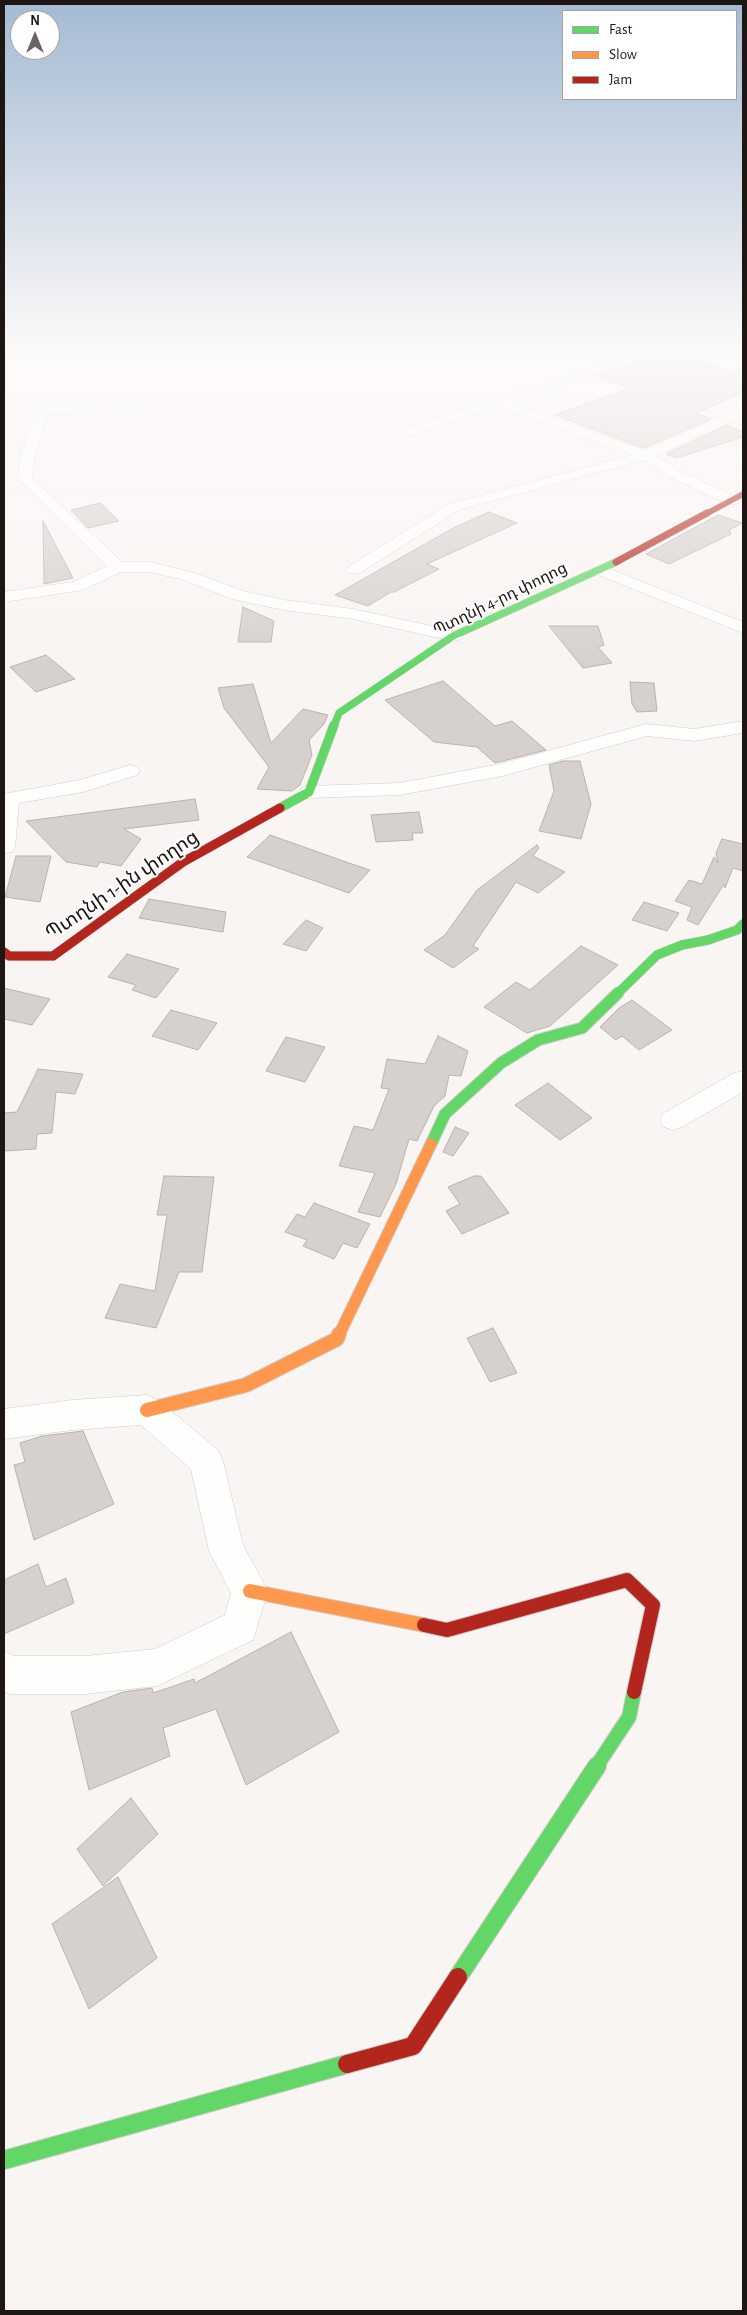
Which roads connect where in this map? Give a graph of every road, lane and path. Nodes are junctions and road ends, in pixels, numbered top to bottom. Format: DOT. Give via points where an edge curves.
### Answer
graph roads {
  1 [pos="28,455"];
  2 [pos="646,455"];
  3 [pos="12,457"];
  4 [pos="27,458"];
  5 [pos="737,497"];
  6 [pos="118,567"];
  7 [pos="354,570"];
  8 [pos="600,570"];
  9 [pos="4,597"];
  10 [pos="743,628"];
  11 [pos="453,636"];
  12 [pos="743,727"];
  13 [pos="130,771"];
  14 [pos="309,792"];
  15 [pos="4,847"];
  16 [pos="743,924"];
  17 [pos="5,957"];
  18 [pos="743,1080"];
  19 [pos="673,1120"];
  20 [pos="147,1410"];
  21 [pos="4,1424"];
  22 [pos="250,1591"];
  23 [pos="4,1671"];
  24 [pos="4,2160"];
  1 -- 4 [label="street"];
  2 -- 5 [label="street" via="673,473"];
  2 -- 7 [label="street" via="454,508"];
  3 -- 4 [label="street"];
  4 -- 6 [label="street" via="18,480"];
  5 -- 8 [label="street, Պտղնի 4-րդ փողոց"];
  6 -- 9 [label="street" via="77,586"];
  6 -- 11 [label="street" via="150,567 189,576 248,597 353,614"];
  8 -- 10 [label="street"];
  8 -- 11 [label="street, Պտղնի 4-րդ փողոց"];
  11 -- 14 [label="street, Պտղնի 4-րդ փողոց" via="339,713"];
  12 -- 14 [label="street" via="694,735 646,730 502,770 400,789"];
  13 -- 15 [label="street" via="83,786 9,799"];
  14 -- 17 [label="street, Պտղնի 1-ին փողոց" via="183,862 53,956"];
  16 -- 20 [label="street" via="737,930 656,955 582,1028 538,1040 501,1063 444,1114 337,1339 246,1385"];
  18 -- 19 [label="street"];
  20 -- 21 [label="street"];
  20 -- 22 [label="street" via="206,1461 227,1551"];
  22 -- 23 [label="street" via="240,1627 157,1667 85,1675 10,1675"];
  22 -- 24 [label="street" via="447,1630 627,1580 653,1605 629,1717 412,2046"];
}
